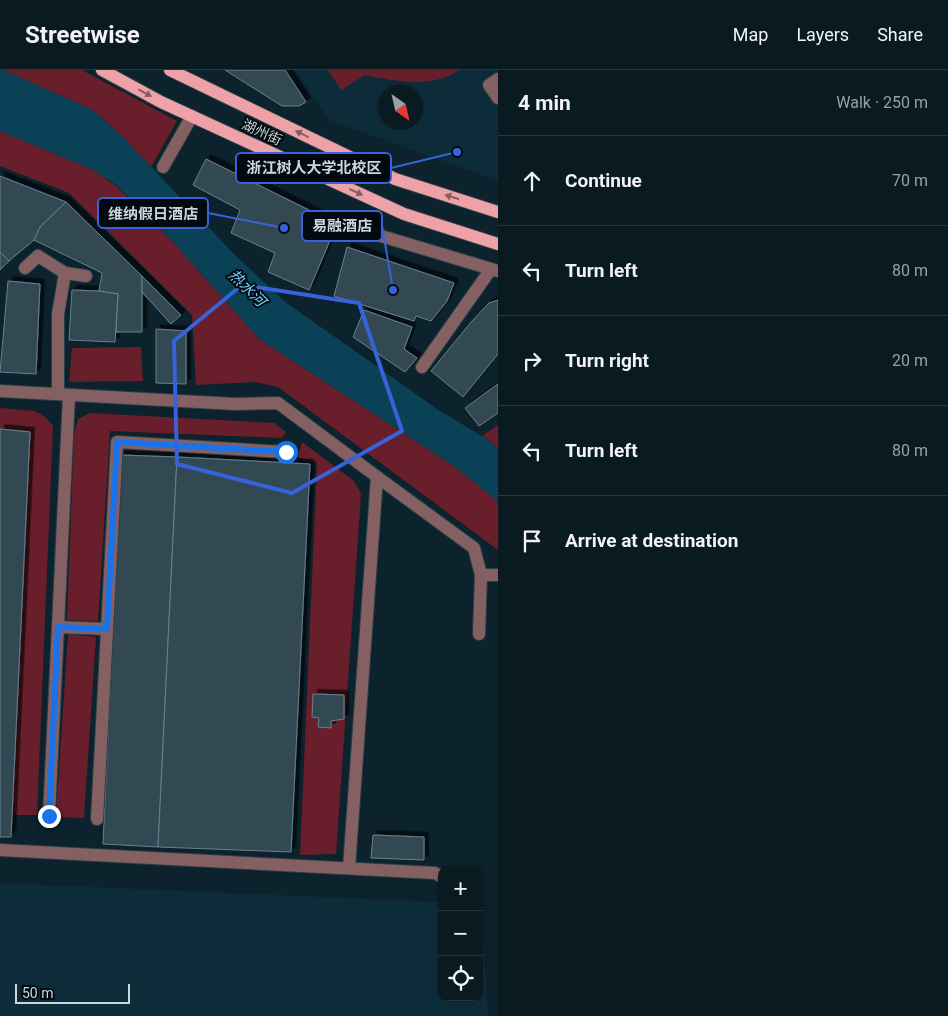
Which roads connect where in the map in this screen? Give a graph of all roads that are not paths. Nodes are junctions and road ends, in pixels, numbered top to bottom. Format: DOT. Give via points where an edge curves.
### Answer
graph roads {
  1 [pos="102,70"];
  2 [pos="170,70"];
  3 [pos="498,79"];
  4 [pos="498,98"];
  5 [pos="192,116"];
  6 [pos="163,167"];
  7 [pos="498,212"];
  8 [pos="361,230"];
  9 [pos="498,244"];
  10 [pos="25,268"];
  11 [pos="495,270"];
  12 [pos="65,273"];
  13 [pos="86,276"];
  14 [pos="422,367"];
  15 [pos="0,391"];
  16 [pos="63,394"];
  17 [pos="286,452"];
  18 [pos="377,477"];
  19 [pos="481,575"];
  20 [pos="498,575"];
  21 [pos="58,627"];
  22 [pos="107,629"];
  23 [pos="479,634"];
  24 [pos="49,816"];
  25 [pos="97,819"];
  26 [pos="0,850"];
  27 [pos="350,868"];
  28 [pos="438,874"];
  1 -- 5 [label="main road, 湖州街, one-way"];
  7 -- 2 [label="main road, 湖州街, one-way" via="395,179"];
  3 -- 4 [label="lane" via="489,85"];
  5 -- 6 [label="lane"];
  5 -- 9 [label="main road, 湖州街, one-way" via="404,214"];
  8 -- 11 [label="lane"];
  10 -- 12 [label="lane" via="38,256"];
  11 -- 14 [label="lane"];
  12 -- 13 [label="lane"];
  12 -- 16 [label="lane" via="58,314"];
  15 -- 16 [label="lane"];
  16 -- 18 [label="lane" via="235,404 278,403"];
  16 -- 21 [label="lane"];
  17 -- 22 [label="lane" via="117,442"];
  18 -- 19 [label="lane" via="474,548"];
  18 -- 27 [label="lane"];
  19 -- 20 [label="lane"];
  19 -- 23 [label="lane"];
  21 -- 22 [label="lane"];
  21 -- 24 [label="lane"];
  22 -- 25 [label="lane"];
  26 -- 27 [label="lane"];
  27 -- 28 [label="lane"];
}
